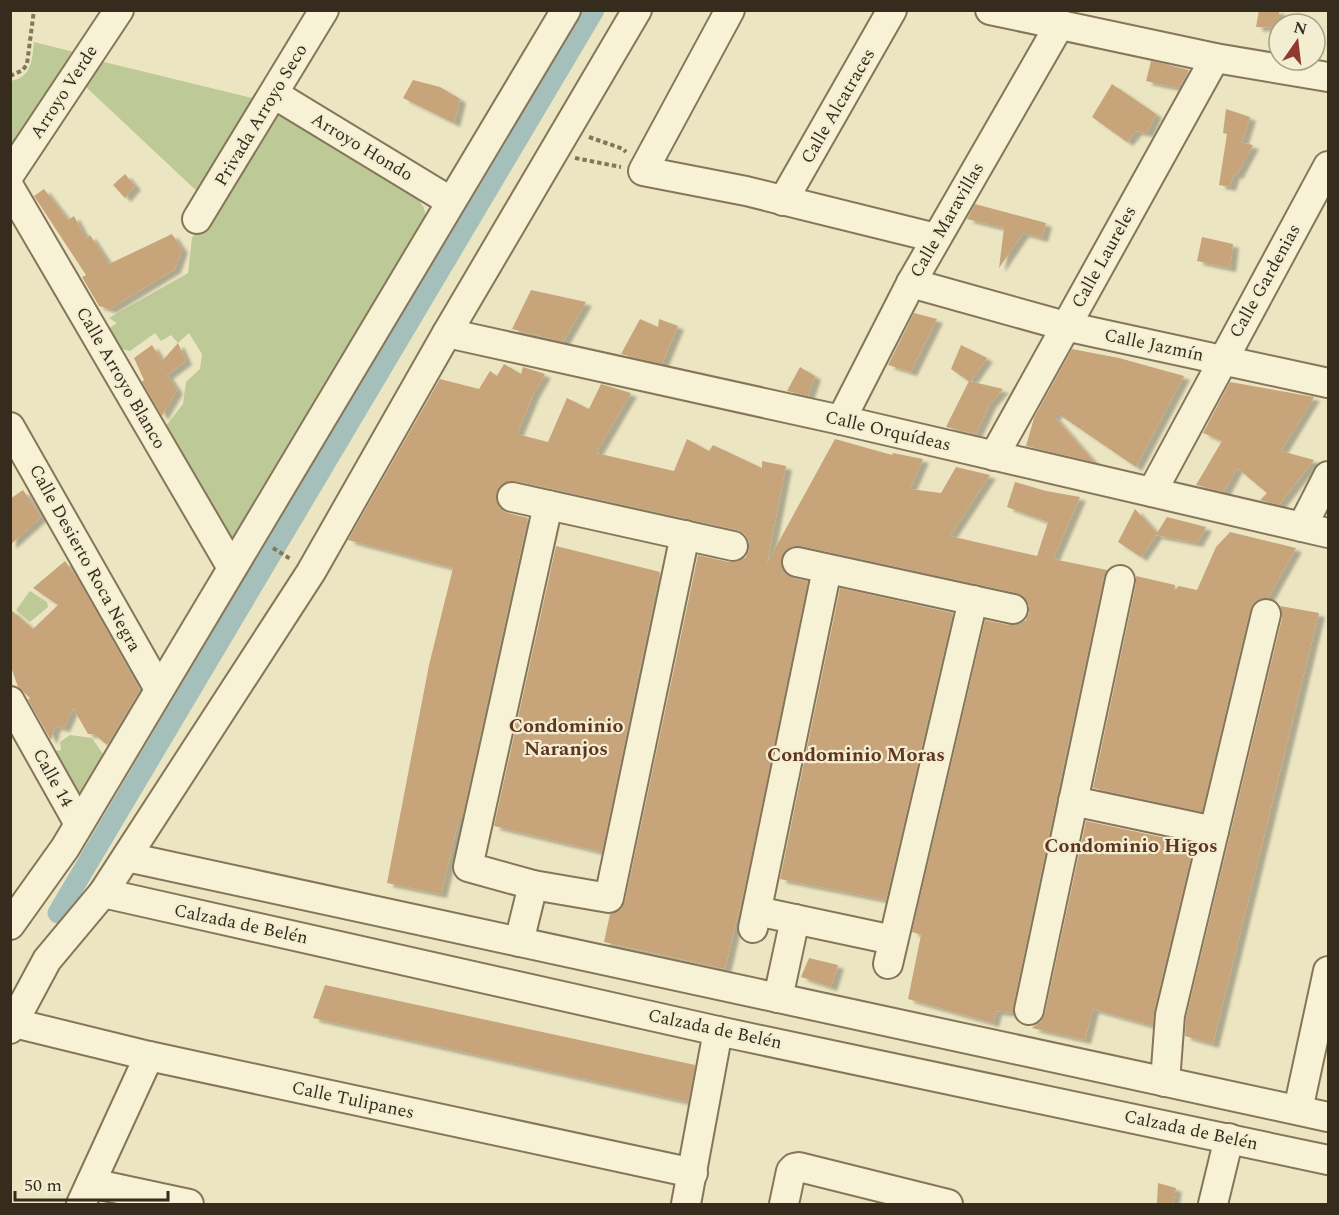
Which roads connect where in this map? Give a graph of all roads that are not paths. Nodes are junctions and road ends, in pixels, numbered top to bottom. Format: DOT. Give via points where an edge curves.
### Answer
graph roads {
  1 [pos="119,10"];
  2 [pos="324,10"];
  3 [pos="566,10"];
  4 [pos="637,10"];
  5 [pos="730,10"];
  6 [pos="892,10"];
  7 [pos="990,10"];
  8 [pos="1060,24"];
  9 [pos="1215,58"];
  10 [pos="1329,77"];
  11 [pos="274,94"];
  12 [pos="1329,166"];
  13 [pos="10,174"];
  14 [pos="10,188"];
  15 [pos="450,201"];
  16 [pos="783,201"];
  17 [pos="197,219"];
  18 [pos="936,238"];
  19 [pos="910,283"];
  20 [pos="1065,326"];
  21 [pos="447,333"];
  22 [pos="1222,360"];
  23 [pos="1329,383"];
  24 [pos="841,420"];
  25 [pos="10,427"];
  26 [pos="994,456"];
  27 [pos="1329,476"];
  28 [pos="1152,492"];
  29 [pos="512,497"];
  30 [pos="548,505"];
  31 [pos="1315,530"];
  32 [pos="685,535"];
  33 [pos="733,546"];
  34 [pos="797,562"];
  35 [pos="232,568"];
  36 [pos="827,569"];
  37 [pos="1120,580"];
  38 [pos="973,600"];
  39 [pos="1012,609"];
  40 [pos="1266,614"];
  41 [pos="159,689"];
  42 [pos="10,701"];
  43 [pos="1073,801"];
  44 [pos="79,824"];
  45 [pos="1214,831"];
  46 [pos="127,857"];
  47 [pos="533,885"];
  48 [pos="103,893"];
  49 [pos="795,919"];
  50 [pos="10,924"];
  51 [pos="450,927"];
  52 [pos="519,942"];
  53 [pos="441,968"];
  54 [pos="1329,971"];
  55 [pos="778,998"];
  56 [pos="1029,1010"];
  57 [pos="12,1026"];
  58 [pos="718,1031"];
  59 [pos="149,1056"];
  60 [pos="1141,1076"];
  61 [pos="1298,1110"];
  62 [pos="1109,1112"];
  63 [pos="1329,1117"];
  64 [pos="1229,1138"];
  65 [pos="1285,1150"];
  66 [pos="1329,1160"];
  67 [pos="1329,1172"];
  68 [pos="693,1173"];
  69 [pos="86,1194"];
  70 [pos="189,1204"];
  71 [pos="686,1204"];
  72 [pos="784,1204"];
  73 [pos="948,1204"];
  74 [pos="1213,1204"];
  1 -- 13 [label="street, Arroyo Verde"];
  2 -- 11 [label="street, Privada Arroyo Seco"];
  3 -- 15 [label="street"];
  4 -- 21 [label="street"];
  5 -- 16 [label="street" via="643,171"];
  6 -- 16 [label="street, Calle Alcatraces"];
  7 -- 8 [label="street"];
  8 -- 9 [label="street"];
  8 -- 18 [label="street, Calle Maravillas"];
  9 -- 10 [label="street"];
  9 -- 20 [label="street, Calle Laureles"];
  11 -- 15 [label="street, Arroyo Hondo"];
  11 -- 17 [label="street, Privada Arroyo Seco"];
  12 -- 22 [label="street, Calle Gardenias"];
  14 -- 35 [label="street, Calle Arroyo Blanco"];
  15 -- 35 [label="street"];
  16 -- 18 [label="street"];
  18 -- 19 [label="street, Calle Maravillas"];
  19 -- 20 [label="street, Calle Jazmín"];
  19 -- 24 [label="street, Calle Maravillas"];
  20 -- 22 [label="street, Calle Jazmín"];
  20 -- 26 [label="street, Calle Laureles"];
  21 -- 24 [label="street, Calle Orquídeas"];
  21 -- 46 [label="street" via="310,572"];
  22 -- 23 [label="street, Calle Jazmín"];
  22 -- 28 [label="street, Calle Gardenias"];
  24 -- 26 [label="street, Calle Orquídeas"];
  25 -- 41 [label="street, Calle Desierto Roca Negra"];
  26 -- 28 [label="street, Calle Orquídeas"];
  27 -- 31 [label="street"];
  28 -- 31 [label="street, Calle Orquídeas"];
  29 -- 30 [label="street"];
  30 -- 32 [label="street"];
  30 -- 47 [label="street" via="468,867"];
  32 -- 33 [label="street"];
  32 -- 47 [label="street" via="609,898"];
  34 -- 36 [label="street"];
  35 -- 41 [label="street"];
  36 -- 38 [label="street"];
  36 -- 49 [label="street" via="755,920"];
  37 -- 43 [label="street"];
  38 -- 39 [label="street"];
  38 -- 49 [label="street" via="890,952"];
  40 -- 45 [label="street"];
  41 -- 44 [label="street"];
  42 -- 44 [label="street, Calle 14"];
  43 -- 45 [label="street"];
  43 -- 56 [label="street"];
  44 -- 50 [label="street"];
  45 -- 60 [label="street" via="1170,1015 1155,1038"];
  46 -- 48 [label="street"];
  46 -- 51 [label="street"];
  47 -- 52 [label="street"];
  48 -- 53 [label="street, Calzada de Belén"];
  48 -- 57 [label="street" via="47,960"];
  49 -- 55 [label="street"];
  51 -- 52 [label="street"];
  51 -- 53 [label="street"];
  52 -- 55 [label="street"];
  53 -- 58 [label="street, Calzada de Belén"];
  54 -- 61 [label="street"];
  55 -- 60 [label="street"];
  57 -- 59 [label="street, Calle Tulipanes"];
  58 -- 62 [label="street, Calzada de Belén"];
  58 -- 68 [label="street"];
  59 -- 68 [label="street, Calle Tulipanes"];
  59 -- 69 [label="street"];
  60 -- 61 [label="street"];
  60 -- 62 [label="street"];
  61 -- 63 [label="street"];
  62 -- 64 [label="street, Calzada de Belén"];
  64 -- 65 [label="street, Calzada de Belén"];
  64 -- 74 [label="street"];
  65 -- 66 [label="street, Calzada de Belén"];
  65 -- 67 [label="street"];
  68 -- 71 [label="street"];
  69 -- 70 [label="street"];
  72 -- 73 [label="street" via="791,1171 799,1167"];
}
